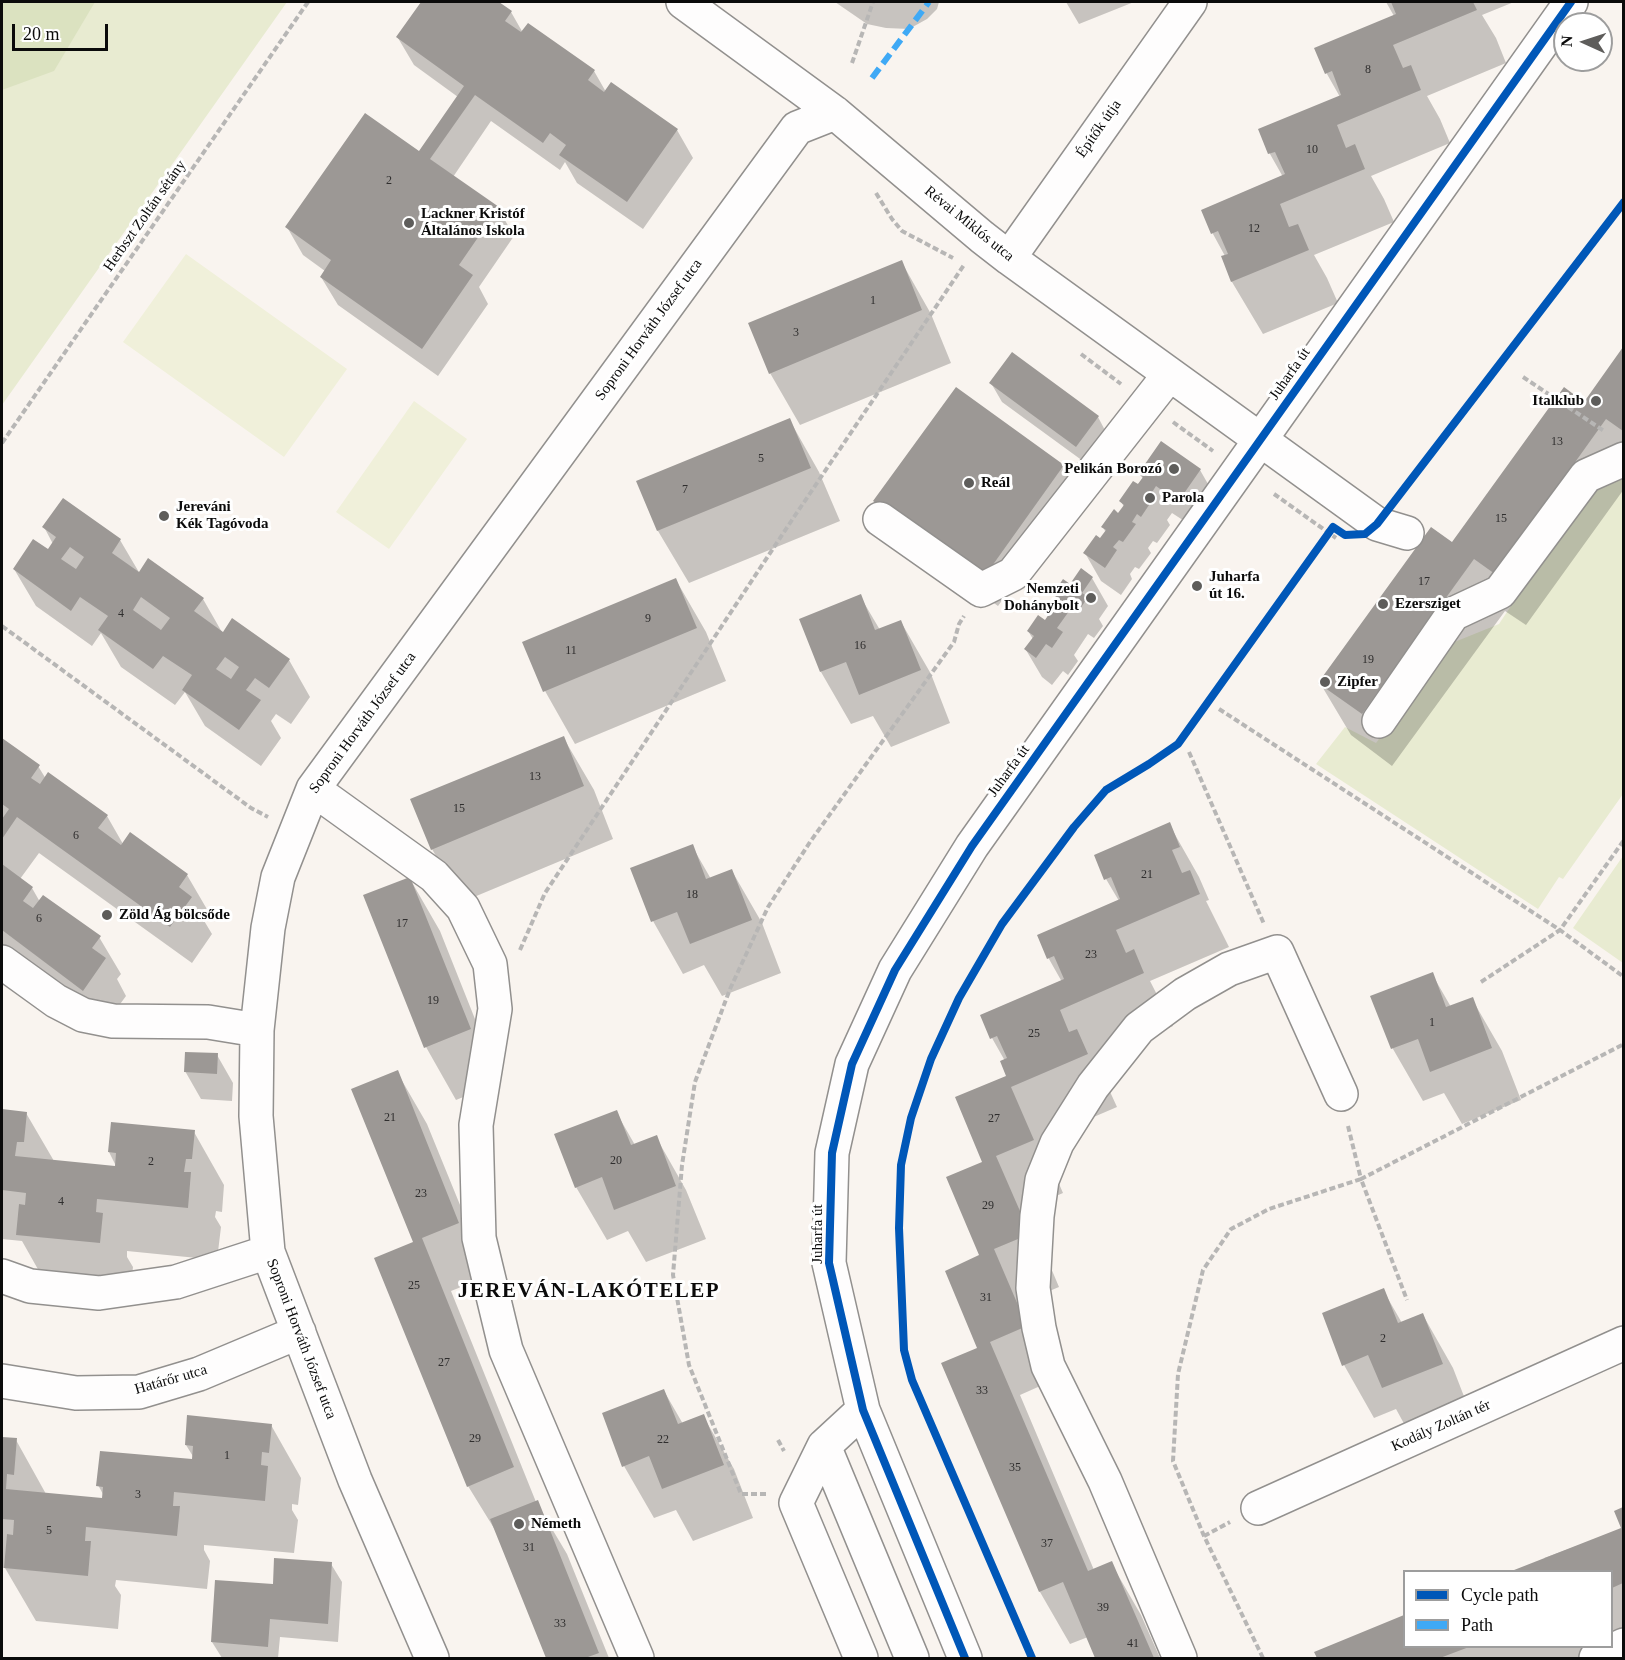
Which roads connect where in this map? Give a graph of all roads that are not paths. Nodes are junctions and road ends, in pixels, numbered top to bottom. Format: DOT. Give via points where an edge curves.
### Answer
graph roads {
  1 [pos="683,2"];
  2 [pos="1190,2"];
  3 [pos="1571,2"];
  4 [pos="835,113"];
  5 [pos="1009,258"];
  6 [pos="1169,375"];
  7 [pos="1260,440"];
  8 [pos="1623,459"];
  9 [pos="880,519"];
  10 [pos="1392,529"];
  11 [pos="1379,721"];
  12 [pos="313,789"];
  13 [pos="2,962"];
  14 [pos="257,1030"];
  15 [pos="1341,1094"];
  16 [pos="268,1252"];
  17 [pos="2,1276"];
  18 [pos="298,1332"];
  19 [pos="1623,1343"];
  20 [pos="2,1381"];
  21 [pos="862,1410"];
  22 [pos="824,1446"];
  23 [pos="1258,1508"];
  24 [pos="1623,1645"];
  25 [pos="432,1659"];
  26 [pos="637,1659"];
  27 [pos="861,1659"];
  28 [pos="912,1659"];
  29 [pos="965,1659"];
  30 [pos="1180,1659"];
  31 [pos="1596,1659"];
  1 -- 4 [label="street, Révai Miklós utca"];
  2 -- 5 [label="street, Építők útja"];
  3 -- 7 [label="street, Juharfa út"];
  4 -- 5 [label="street, Révai Miklós utca"];
  4 -- 12 [label="street, Soproni Horváth József utca" via="797,128"];
  5 -- 6 [label="street, Révai Miklós utca"];
  6 -- 7 [label="street, Révai Miklós utca"];
  6 -- 9 [label="street" via="1012,574 981,590"];
  7 -- 10 [label="street, Révai Miklós utca"];
  7 -- 21 [label="street, Juharfa út" via="972,846 895,970 852,1064 832,1153 829,1263"];
  8 -- 11 [label="street" via="1586,476 1500,592 1453,614"];
  12 -- 14 [label="street, Soproni Horváth József utca" via="278,877"];
  12 -- 26 [label="street" via="434,876 463,908 490,964 495,1009 476,1125 480,1238 506,1350"];
  13 -- 14 [label="street" via="82,1015 113,1021 208,1022"];
  14 -- 16 [label="street, Soproni Horváth József utca" via="256,1116"];
  15 -- 30 [label="street" via="1276,952 1220,974 1139,1028 1057,1143 1042,1180 1033,1288 1048,1366 1105,1481"];
  16 -- 17 [label="street" via="176,1282 99,1293 30,1286"];
  16 -- 18 [label="street, Soproni Horváth József utca"];
  18 -- 20 [label="street, Határőr utca" via="199,1374 139,1392 76,1392"];
  18 -- 25 [label="street, Soproni Horváth József utca" via="355,1480"];
  19 -- 23 [label="street, Kodály Zoltán tér"];
  21 -- 22 [label="street"];
  21 -- 29 [label="street, Juharfa út"];
  22 -- 27 [label="street" via="796,1503"];
  22 -- 28 [label="street"];
  24 -- 31 [label="street"];
}
